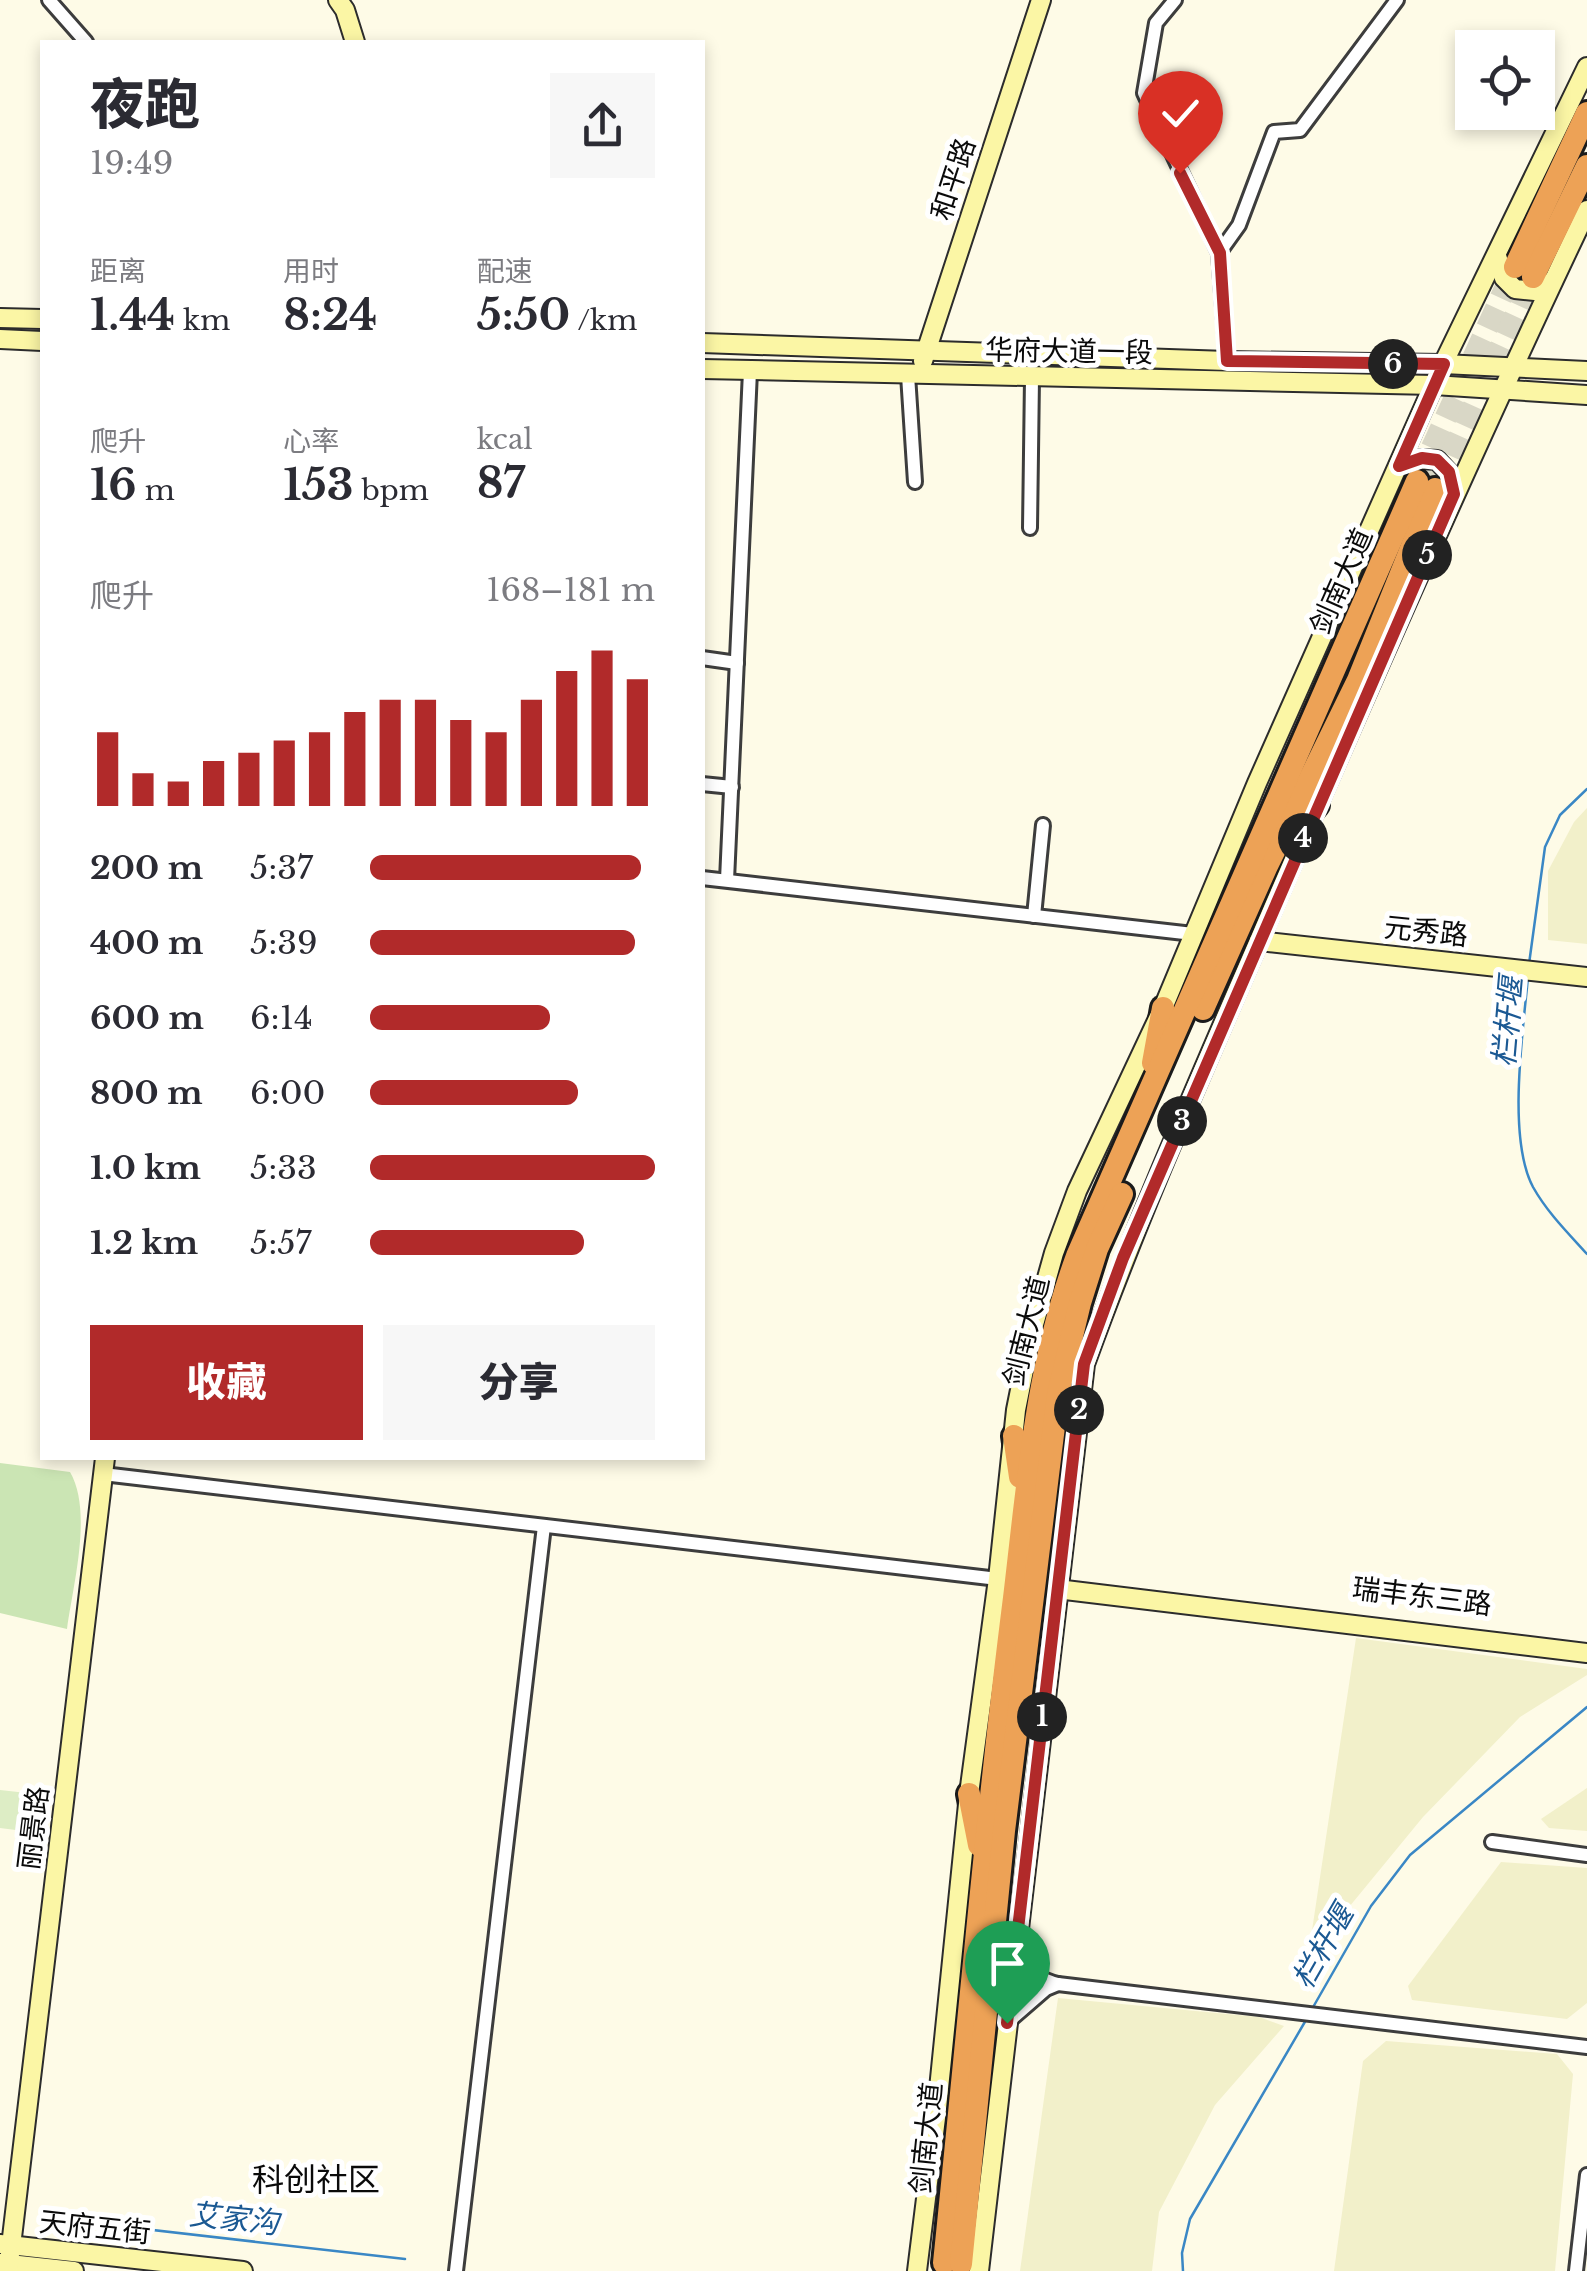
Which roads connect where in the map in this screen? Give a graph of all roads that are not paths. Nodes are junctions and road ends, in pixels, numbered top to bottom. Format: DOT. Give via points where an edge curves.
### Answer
graph roads {
  1 [pos="49,0"];
  2 [pos="338,0"];
  3 [pos="1041,0"];
  4 [pos="1175,0"];
  5 [pos="1397,0"];
  6 [pos="84,40"];
  7 [pos="355,40"];
  8 [pos="1587,67"];
  9 [pos="1587,113"];
  10 [pos="1587,166"];
  11 [pos="1587,210"];
  12 [pos="1220,253"];
  13 [pos="1525,270"];
  14 [pos="0,318"];
  15 [pos="40,319"];
  16 [pos="0,339"];
  17 [pos="40,341"];
  18 [pos="705,343"];
  19 [pos="925,351"];
  20 [pos="1227,361"];
  21 [pos="1444,364"];
  22 [pos="705,368"];
  23 [pos="1511,369"];
  24 [pos="750,371"];
  25 [pos="1587,372"];
  26 [pos="914,375"];
  27 [pos="1032,378"];
  28 [pos="1434,385"];
  29 [pos="1500,391"];
  30 [pos="1587,395"];
  31 [pos="915,482"];
  32 [pos="1426,482"];
  33 [pos="1030,528"];
  34 [pos="705,658"];
  35 [pos="738,663"];
  36 [pos="705,784"];
  37 [pos="732,786"];
  38 [pos="1317,805"];
  39 [pos="1042,825"];
  40 [pos="1266,868"];
  41 [pos="705,878"];
  42 [pos="727,880"];
  43 [pos="1034,916"];
  44 [pos="1193,934"];
  45 [pos="1261,935"];
  46 [pos="1543,966"];
  47 [pos="1587,966"];
  48 [pos="1587,977"];
  49 [pos="1163,1008"];
  50 [pos="1145,1103"];
  51 [pos="1014,1436"];
  52 [pos="104,1466"];
  53 [pos="544,1526"];
  54 [pos="1006,1588"];
  55 [pos="1057,1589"];
  56 [pos="1254,1614"];
  57 [pos="1587,1644"];
  58 [pos="1587,1653"];
  59 [pos="969,1794"];
  60 [pos="1492,1842"];
  61 [pos="1587,1855"];
  62 [pos="984,1869"];
  63 [pos="1014,1954"];
  64 [pos="1058,1984"];
  65 [pos="1007,2023"];
  66 [pos="1587,2047"];
  67 [pos="1587,2174"];
  68 [pos="6,2258"];
  69 [pos="918,2262"];
  70 [pos="960,2266"];
  71 [pos="74,2271"];
  72 [pos="243,2271"];
  73 [pos="456,2271"];
  74 [pos="1576,2271"];
  1 -- 6 [label="street"];
  2 -- 7 [label="main road"];
  3 -- 19 [label="main road, 和平路"];
  4 -- 12 [label="street" via="1156,23 1144,93"];
  5 -- 12 [label="street" via="1300,130 1274,132 1240,225"];
  8 -- 13 [label="main road"];
  9 -- 13 [label="highway"];
  10 -- 13 [label="highway"];
  11 -- 13 [label="main road"];
  12 -- 20 [label="street"];
  13 -- 21 [label="main road"];
  13 -- 23 [label="main road"];
  14 -- 15 [label="main road"];
  16 -- 17 [label="main road"];
  18 -- 19 [label="main road"];
  19 -- 20 [label="main road"];
  19 -- 26 [label="main road, 和平路"];
  20 -- 21 [label="main road"];
  21 -- 23 [label="main road"];
  21 -- 28 [label="main road"];
  22 -- 24 [label="main road, 华府大道一段"];
  23 -- 25 [label="main road"];
  23 -- 29 [label="main road"];
  24 -- 26 [label="main road, 华府大道一段"];
  24 -- 35 [label="street"];
  26 -- 27 [label="main road, 华府大道一段"];
  26 -- 31 [label="street"];
  27 -- 28 [label="main road, 华府大道一段"];
  27 -- 33 [label="street"];
  28 -- 29 [label="main road, 华府大道一段"];
  28 -- 32 [label="main road"];
  29 -- 30 [label="main road, 华府大道一段"];
  29 -- 32 [label="main road"];
  32 -- 38 [label="main road"];
  32 -- 40 [label="highway, 剑南大道" via="1358,680"];
  32 -- 44 [label="main road"];
  32 -- 50 [label="highway, 剑南大道"];
  34 -- 35 [label="street"];
  35 -- 37 [label="street"];
  36 -- 37 [label="street"];
  37 -- 42 [label="street"];
  38 -- 40 [label="highway"];
  38 -- 45 [label="main road"];
  39 -- 43 [label="street"];
  40 -- 70 [label="highway, 剑南大道" via="1097,1248 1064,1357 1004,1831"];
  41 -- 42 [label="street"];
  42 -- 43 [label="street"];
  43 -- 44 [label="street"];
  44 -- 49 [label="main road"];
  45 -- 46 [label="main road, 元秀路"];
  45 -- 55 [label="main road" via="1084,1364"];
  46 -- 47 [label="main road, 元秀路"];
  46 -- 48 [label="main road, 元秀路"];
  49 -- 50 [label="highway"];
  49 -- 51 [label="main road" via="1076,1191 1054,1253"];
  50 -- 54 [label="highway, 剑南大道" via="1054,1321"];
  51 -- 54 [label="highway" via="1020,1471"];
  52 -- 53 [label="street"];
  52 -- 68 [label="main road, 丽景路"];
  53 -- 54 [label="street"];
  53 -- 73 [label="street"];
  54 -- 59 [label="main road"];
  54 -- 62 [label="highway, 剑南大道"];
  55 -- 56 [label="main road"];
  55 -- 63 [label="main road"];
  56 -- 57 [label="main road, 瑞丰东三路" via="1266,1604"];
  56 -- 58 [label="main road"];
  59 -- 62 [label="highway"];
  59 -- 69 [label="main road"];
  60 -- 61 [label="street"];
  62 -- 70 [label="highway, 剑南大道"];
  63 -- 64 [label="street"];
  63 -- 65 [label="main road"];
  64 -- 65 [label="street"];
  64 -- 66 [label="street"];
  65 -- 70 [label="main road"];
  67 -- 74 [label="street"];
  68 -- 71 [label="main road, 天府五街"];
  68 -- 72 [label="main road, 天府五街"];
  69 -- 70 [label="main road"];
}
